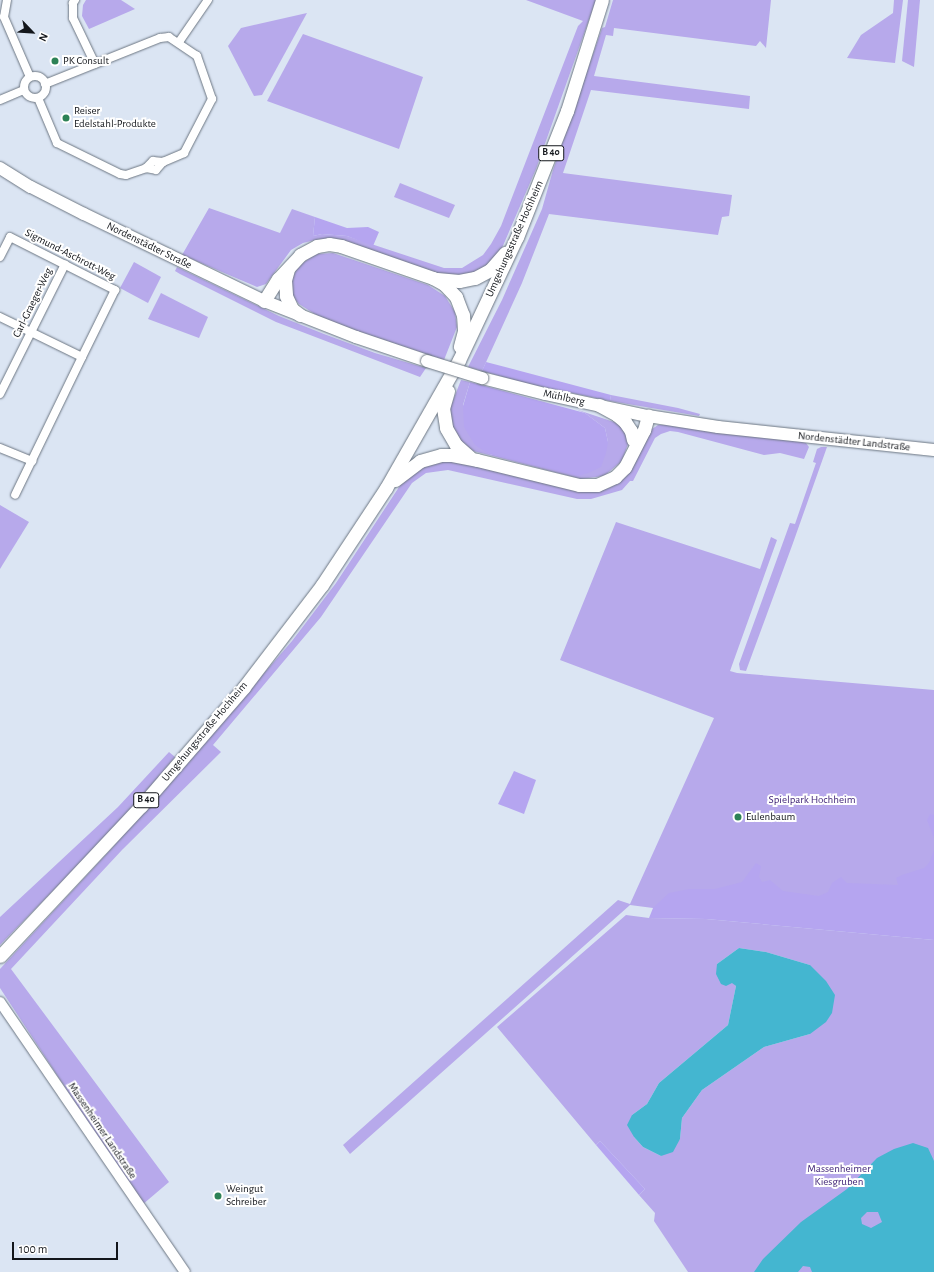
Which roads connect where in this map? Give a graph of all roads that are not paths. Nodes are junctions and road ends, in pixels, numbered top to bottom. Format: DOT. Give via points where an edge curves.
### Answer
graph roads {
  1 [pos="7,0"];
  2 [pos="75,0"];
  3 [pos="208,0"];
  4 [pos="602,0"];
  5 [pos="2,18"];
  6 [pos="179,42"];
  7 [pos="95,64"];
  8 [pos="30,77"];
  9 [pos="45,84"];
  10 [pos="24,90"];
  11 [pos="38,98"];
  12 [pos="0,100"];
  13 [pos="1,169"];
  14 [pos="518,237"];
  15 [pos="0,257"];
  16 [pos="65,264"];
  17 [pos="289,266"];
  18 [pos="433,278"];
  19 [pos="285,280"];
  20 [pos="266,302"];
  21 [pos="300,316"];
  22 [pos="0,317"];
  23 [pos="30,333"];
  24 [pos="82,358"];
  25 [pos="459,360"];
  26 [pos="427,362"];
  27 [pos="451,376"];
  28 [pos="0,394"];
  29 [pos="599,405"];
  30 [pos="648,416"];
  31 [pos="774,433"];
  32 [pos="633,440"];
  33 [pos="0,448"];
  34 [pos="934,450"];
  35 [pos="632,454"];
  36 [pos="32,460"];
  37 [pos="477,460"];
  38 [pos="386,488"];
  39 [pos="15,495"];
  40 [pos="0,956"];
  41 [pos="0,1002"];
  42 [pos="185,1272"];
  1 -- 5 [label="street"];
  2 -- 7 [label="street" via="73,18"];
  3 -- 6 [label="street"];
  4 -- 14 [label="main road, Umgehungsstraße Hochheim / B 40" via="567,111"];
  5 -- 8 [label="street"];
  6 -- 7 [label="street" via="169,37 160,38"];
  6 -- 11 [label="street" via="197,56 212,99 187,149 163,162 156,170 146,168 126,175 120,174 57,143"];
  7 -- 9 [label="street"];
  8 -- 9 [label="street" via="41,78"];
  8 -- 10 [label="street"];
  9 -- 11 [label="street" via="43,94"];
  10 -- 11 [label="street" via="31,97"];
  10 -- 12 [label="street"];
  13 -- 20 [label="main road, Nordenstädter Straße" via="84,214"];
  14 -- 18 [label="main road" via="496,264 482,274 459,281"];
  14 -- 25 [label="main road, Umgehungsstraße Hochheim / B 40"];
  15 -- 16 [label="street, Sigmund-Aschrott-Weg" via="10,237"];
  16 -- 23 [label="street, Carl-Graeger-Weg"];
  16 -- 24 [label="street, Sigmund-Aschrott-Weg" via="114,290"];
  17 -- 18 [label="main road" via="300,254 311,248 335,244"];
  17 -- 19 [label="main road"];
  17 -- 20 [label="main road" via="272,288"];
  18 -- 27 [label="main road" via="453,293 463,315 464,331"];
  19 -- 20 [label="main road" via="278,295"];
  19 -- 21 [label="main road" via="287,301"];
  20 -- 21 [label="main road, Nordenstädter Straße"];
  21 -- 26 [label="main road, Nordenstädter Straße"];
  22 -- 23 [label="street"];
  23 -- 24 [label="street"];
  23 -- 28 [label="street, Carl-Graeger-Weg"];
  24 -- 36 [label="street"];
  25 -- 27 [label="main road, B 40"];
  25 -- 37 [label="main road" via="444,402 444,422 448,435 456,446"];
  26 -- 29 [label="main road, Mühlberg, bridge" via="482,378"];
  27 -- 38 [label="main road, B 40"];
  29 -- 30 [label="main road, Mühlberg"];
  29 -- 32 [label="main road" via="625,422"];
  30 -- 31 [label="main road, Mühlberg"];
  30 -- 32 [label="main road" via="635,428"];
  30 -- 35 [label="main road"];
  31 -- 34 [label="main road, Nordenstädter Landstraße"];
  32 -- 35 [label="main road"];
  33 -- 36 [label="street"];
  35 -- 37 [label="main road" via="625,467 615,477 591,486"];
  36 -- 39 [label="street"];
  37 -- 38 [label="main road" via="452,455 430,457 411,466"];
  38 -- 40 [label="main road, Umgehungsstraße Hochheim / B 40" via="322,585 244,687 141,806"];
  41 -- 42 [label="street, Massenheimer Landstraße"];
}
